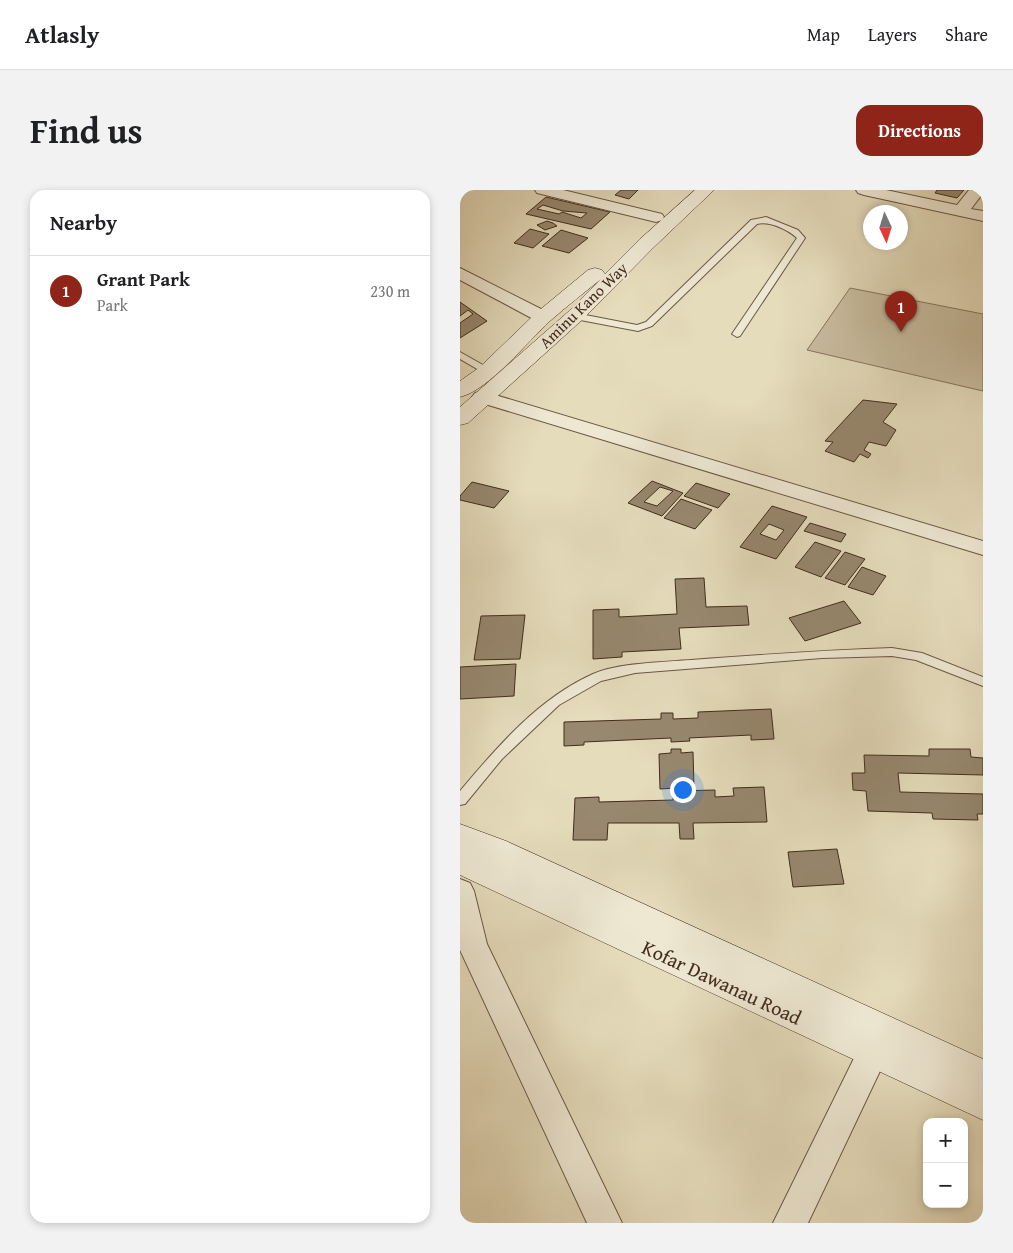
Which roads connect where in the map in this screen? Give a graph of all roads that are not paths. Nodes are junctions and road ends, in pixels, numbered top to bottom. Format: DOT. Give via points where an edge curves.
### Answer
graph roads {
  1 [pos="543,190"];
  2 [pos="686,190"];
  3 [pos="705,190"];
  4 [pos="864,190"];
  5 [pos="977,190"];
  6 [pos="961,211"];
  7 [pos="983,216"];
  8 [pos="656,217"];
  9 [pos="460,273"];
  10 [pos="575,316"];
  11 [pos="543,317"];
  12 [pos="737,334"];
  13 [pos="460,355"];
  14 [pos="487,371"];
  15 [pos="460,391"];
  16 [pos="482,397"];
  17 [pos="460,418"];
  18 [pos="983,548"];
  19 [pos="983,682"];
  20 [pos="460,800"];
  21 [pos="460,836"];
  22 [pos="460,861"];
  23 [pos="460,891"];
  24 [pos="873,1052"];
  25 [pos="983,1076"];
  26 [pos="983,1104"];
  27 [pos="605,1223"];
  28 [pos="790,1223"];
  1 -- 8 [label="street"];
  2 -- 8 [label="main road, Aminu Kano Way"];
  3 -- 10 [label="main road, Aminu Kano Way"];
  4 -- 6 [label="street"];
  5 -- 6 [label="street"];
  6 -- 7 [label="street"];
  8 -- 11 [label="main road, Aminu Kano Way"];
  9 -- 11 [label="street"];
  10 -- 12 [label="lane" via="638,328 649,324 754,222 766,219 801,238"];
  10 -- 16 [label="main road, Aminu Kano Way"];
  11 -- 14 [label="main road, Aminu Kano Way"];
  13 -- 14 [label="lane"];
  14 -- 15 [label="main road, Aminu Kano Way"];
  16 -- 17 [label="main road, Aminu Kano Way"];
  16 -- 18 [label="street"];
  19 -- 20 [label="lane" via="918,656 892,652 822,654 644,669 598,678 554,702 497,756"];
  21 -- 25 [label="main road, Kofar Dawanau Road"];
  22 -- 24 [label="main road, Kofar Dawanau Road"];
  23 -- 27 [label="street" via="472,944"];
  24 -- 26 [label="main road, Kofar Dawanau Road"];
  24 -- 28 [label="street"];
}
